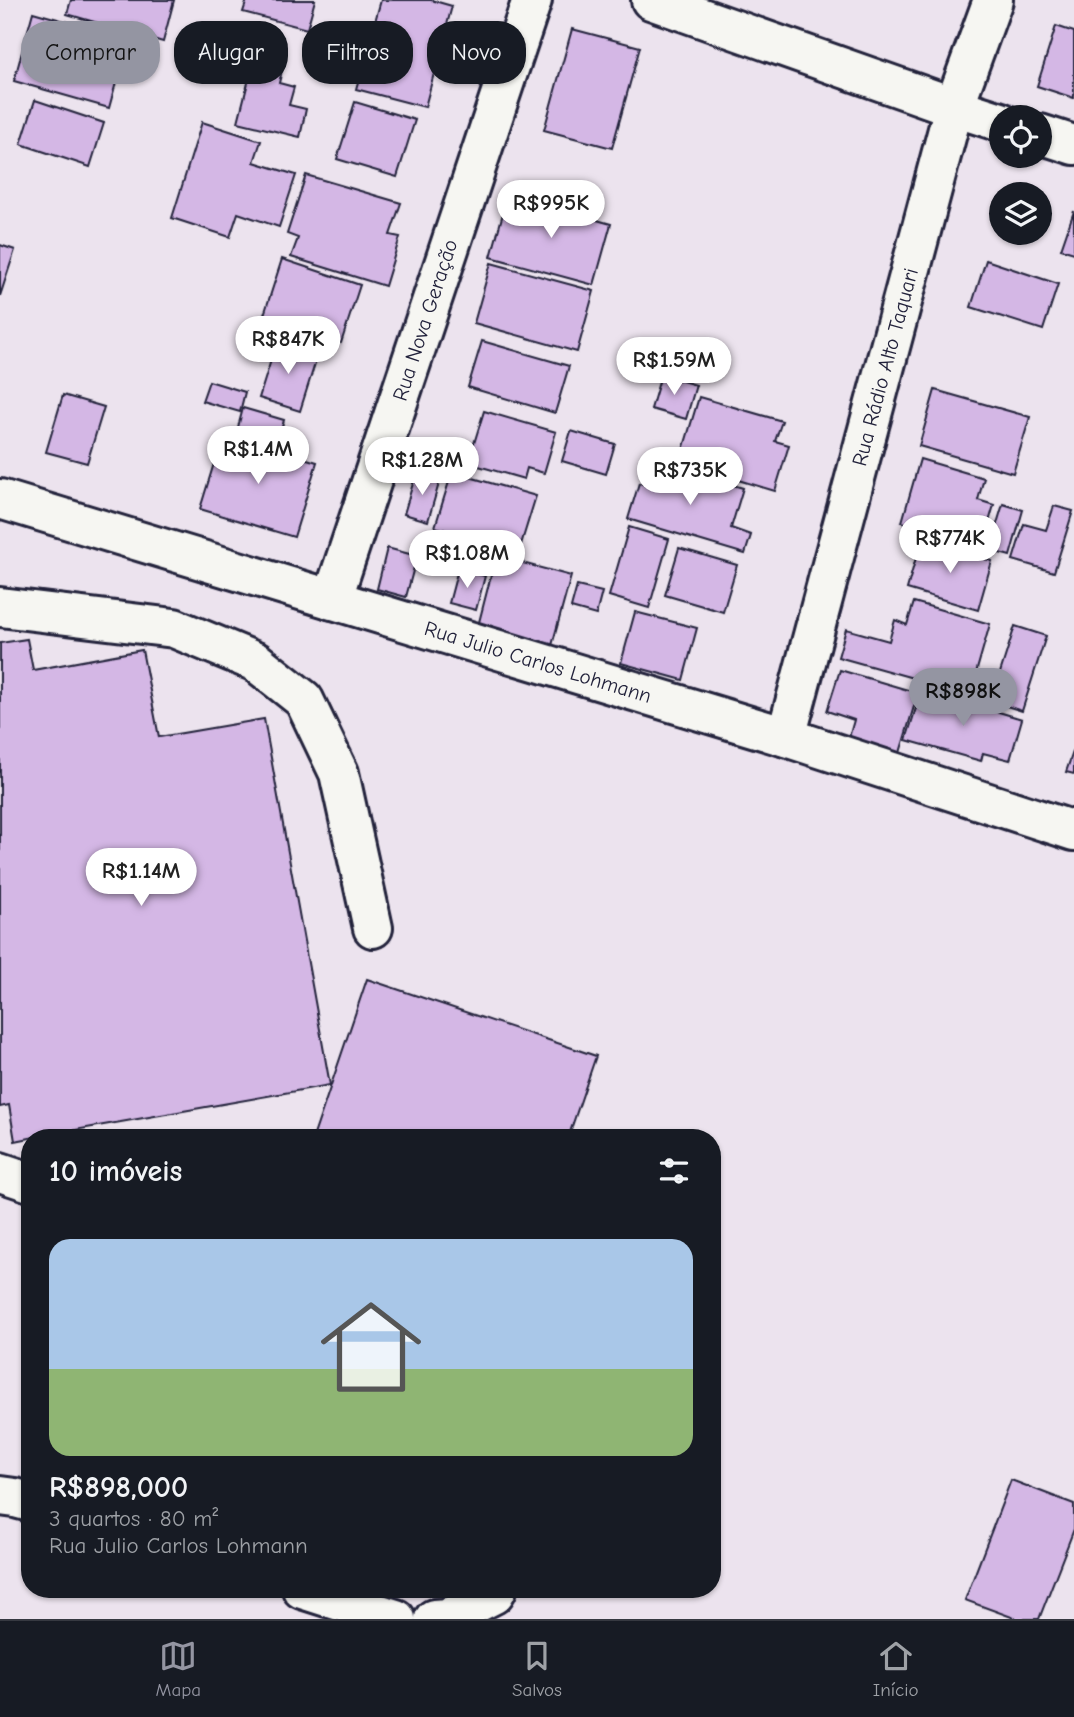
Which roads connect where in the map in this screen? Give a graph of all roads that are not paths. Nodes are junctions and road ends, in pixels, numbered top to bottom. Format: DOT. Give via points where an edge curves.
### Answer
graph roads {
  1 [pos="532,0"];
  2 [pos="650,0"];
  3 [pos="993,0"];
  4 [pos="954,107"];
  5 [pos="989,118"];
  6 [pos="1052,138"];
  7 [pos="1074,145"];
  8 [pos="0,499"];
  9 [pos="332,600"];
  10 [pos="0,607"];
  11 [pos="786,737"];
  12 [pos="1074,831"];
  13 [pos="373,928"];
  14 [pos="0,1172"];
  15 [pos="21,1179"];
  16 [pos="0,1496"];
  17 [pos="21,1500"];
  18 [pos="330,1598"];
  19 [pos="486,1598"];
  20 [pos="396,1619"];
  21 [pos="434,1619"];
  1 -- 9 [label="street, Rua Nova Geração"];
  2 -- 4 [label="street"];
  3 -- 4 [label="street, Rua Rádio Alto Taquari"];
  4 -- 5 [label="street"];
  4 -- 11 [label="street, Rua Rádio Alto Taquari"];
  6 -- 7 [label="street"];
  8 -- 9 [label="street, Rua Julio Carlos Lohmann"];
  9 -- 11 [label="street, Rua Julio Carlos Lohmann"];
  10 -- 13 [label="street" via="174,628 256,662 304,700 339,773"];
  11 -- 12 [label="street, Rua Julio Carlos Lohmann"];
  14 -- 15 [label="street"];
  16 -- 17 [label="street"];
  18 -- 20 [label="street"];
  19 -- 21 [label="street" via="447,1618"];
}
